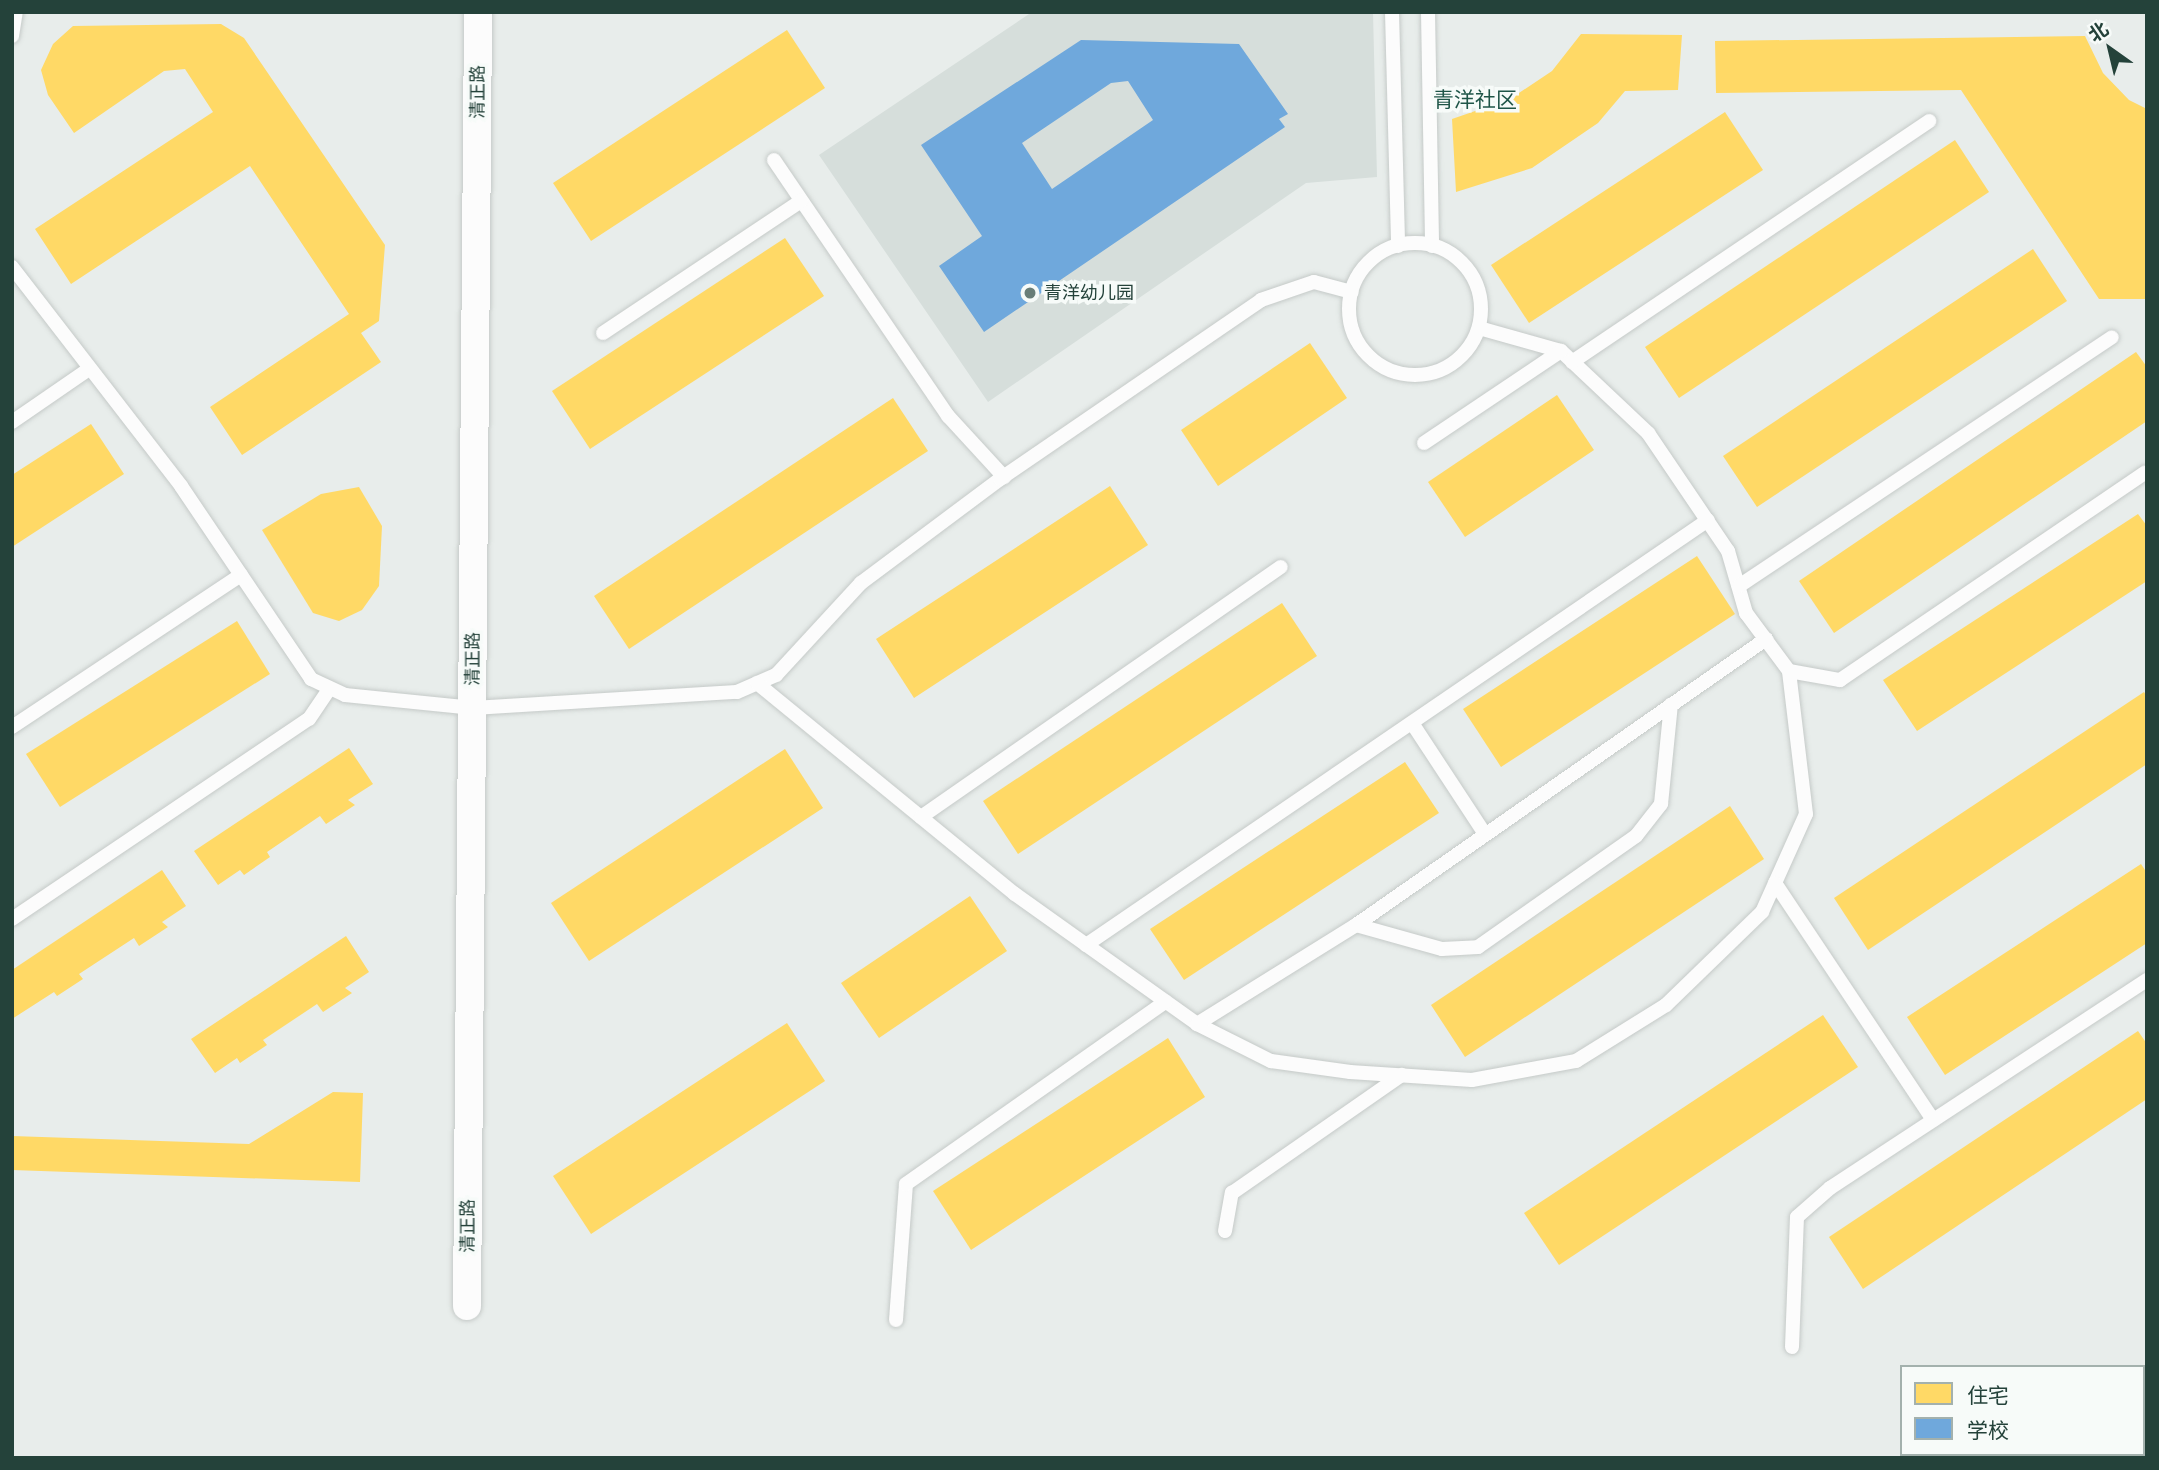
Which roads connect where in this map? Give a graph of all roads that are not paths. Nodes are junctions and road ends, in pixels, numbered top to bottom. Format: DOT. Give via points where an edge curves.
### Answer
graph roads {
  1 [pos="16,12"];
  2 [pos="478,12"];
  3 [pos="1392,12"];
  4 [pos="1428,12"];
  5 [pos="12,36"];
  6 [pos="1929,121"];
  7 [pos="774,160"];
  8 [pos="801,201"];
  9 [pos="1398,246"];
  10 [pos="1432,246"];
  11 [pos="12,267"];
  12 [pos="1352,292"];
  13 [pos="1479,328"];
  14 [pos="603,333"];
  15 [pos="2112,337"];
  16 [pos="1561,351"];
  17 [pos="1573,362"];
  18 [pos="89,369"];
  19 [pos="12,422"];
  20 [pos="1424,443"];
  21 [pos="2145,473"];
  22 [pos="1004,477"];
  23 [pos="1708,520"];
  24 [pos="1281,567"];
  25 [pos="241,575"];
  26 [pos="1739,586"];
  27 [pos="1766,639"];
  28 [pos="1789,671"];
  29 [pos="757,683"];
  30 [pos="330,688"];
  31 [pos="1671,704"];
  32 [pos="473,708"];
  33 [pos="1412,723"];
  34 [pos="12,727"];
  35 [pos="921,817"];
  36 [pos="1485,834"];
  37 [pos="1775,883"];
  38 [pos="12,919"];
  39 [pos="1356,925"];
  40 [pos="1086,945"];
  41 [pos="2147,980"];
  42 [pos="1165,1002"];
  43 [pos="1197,1024"];
  44 [pos="1402,1075"];
  45 [pos="1933,1121"];
  46 [pos="1225,1231"];
  47 [pos="467,1306"];
  48 [pos="897,1320"];
  49 [pos="1792,1347"];
  1 -- 5 [label="lane"];
  2 -- 32 [label="street, 清正路"];
  3 -- 9 [label="lane"];
  4 -- 10 [label="lane"];
  6 -- 17 [label="lane"];
  7 -- 8 [label="lane"];
  8 -- 14 [label="lane"];
  8 -- 22 [label="lane" via="948,416"];
  9 -- 10 [label="lane"];
  9 -- 12 [label="lane" via="1367,265"];
  10 -- 13 [label="lane" via="1464,263 1476,283 1482,305"];
  11 -- 18 [label="lane"];
  12 -- 13 [label="lane" via="1350,323 1357,342 1388,370 1431,374 1452,365 1469,348"];
  12 -- 22 [label="lane" via="1314,282 1261,300"];
  13 -- 16 [label="lane"];
  15 -- 26 [label="lane"];
  16 -- 17 [label="lane"];
  16 -- 20 [label="lane"];
  17 -- 23 [label="lane" via="1648,433"];
  18 -- 19 [label="lane"];
  18 -- 25 [label="lane" via="181,486"];
  21 -- 28 [label="lane" via="1840,680"];
  22 -- 29 [label="lane" via="861,583 776,675"];
  23 -- 26 [label="lane" via="1728,551"];
  23 -- 33 [label="lane"];
  24 -- 35 [label="lane"];
  25 -- 30 [label="lane" via="311,679"];
  25 -- 34 [label="lane"];
  26 -- 27 [label="lane" via="1746,613"];
  27 -- 28 [label="lane"];
  27 -- 31 [label="lane"];
  28 -- 37 [label="lane" via="1806,814"];
  29 -- 32 [label="lane" via="737,692"];
  29 -- 35 [label="lane"];
  30 -- 32 [label="lane" via="345,695"];
  30 -- 38 [label="lane" via="309,719"];
  31 -- 36 [label="lane"];
  31 -- 39 [label="lane" via="1661,804 1636,835 1478,947 1442,949"];
  32 -- 47 [label="street, 清正路"];
  33 -- 36 [label="lane"];
  33 -- 40 [label="lane"];
  35 -- 40 [label="lane"];
  36 -- 39 [label="lane"];
  37 -- 44 [label="lane" via="1762,912 1666,1005 1576,1061 1472,1080"];
  37 -- 45 [label="lane"];
  39 -- 43 [label="lane"];
  40 -- 42 [label="lane"];
  41 -- 45 [label="lane"];
  42 -- 43 [label="lane"];
  42 -- 48 [label="lane" via="906,1184"];
  43 -- 44 [label="lane" via="1271,1061"];
  44 -- 46 [label="lane" via="1232,1193"];
  45 -- 49 [label="lane" via="1830,1188 1797,1217"];
}
